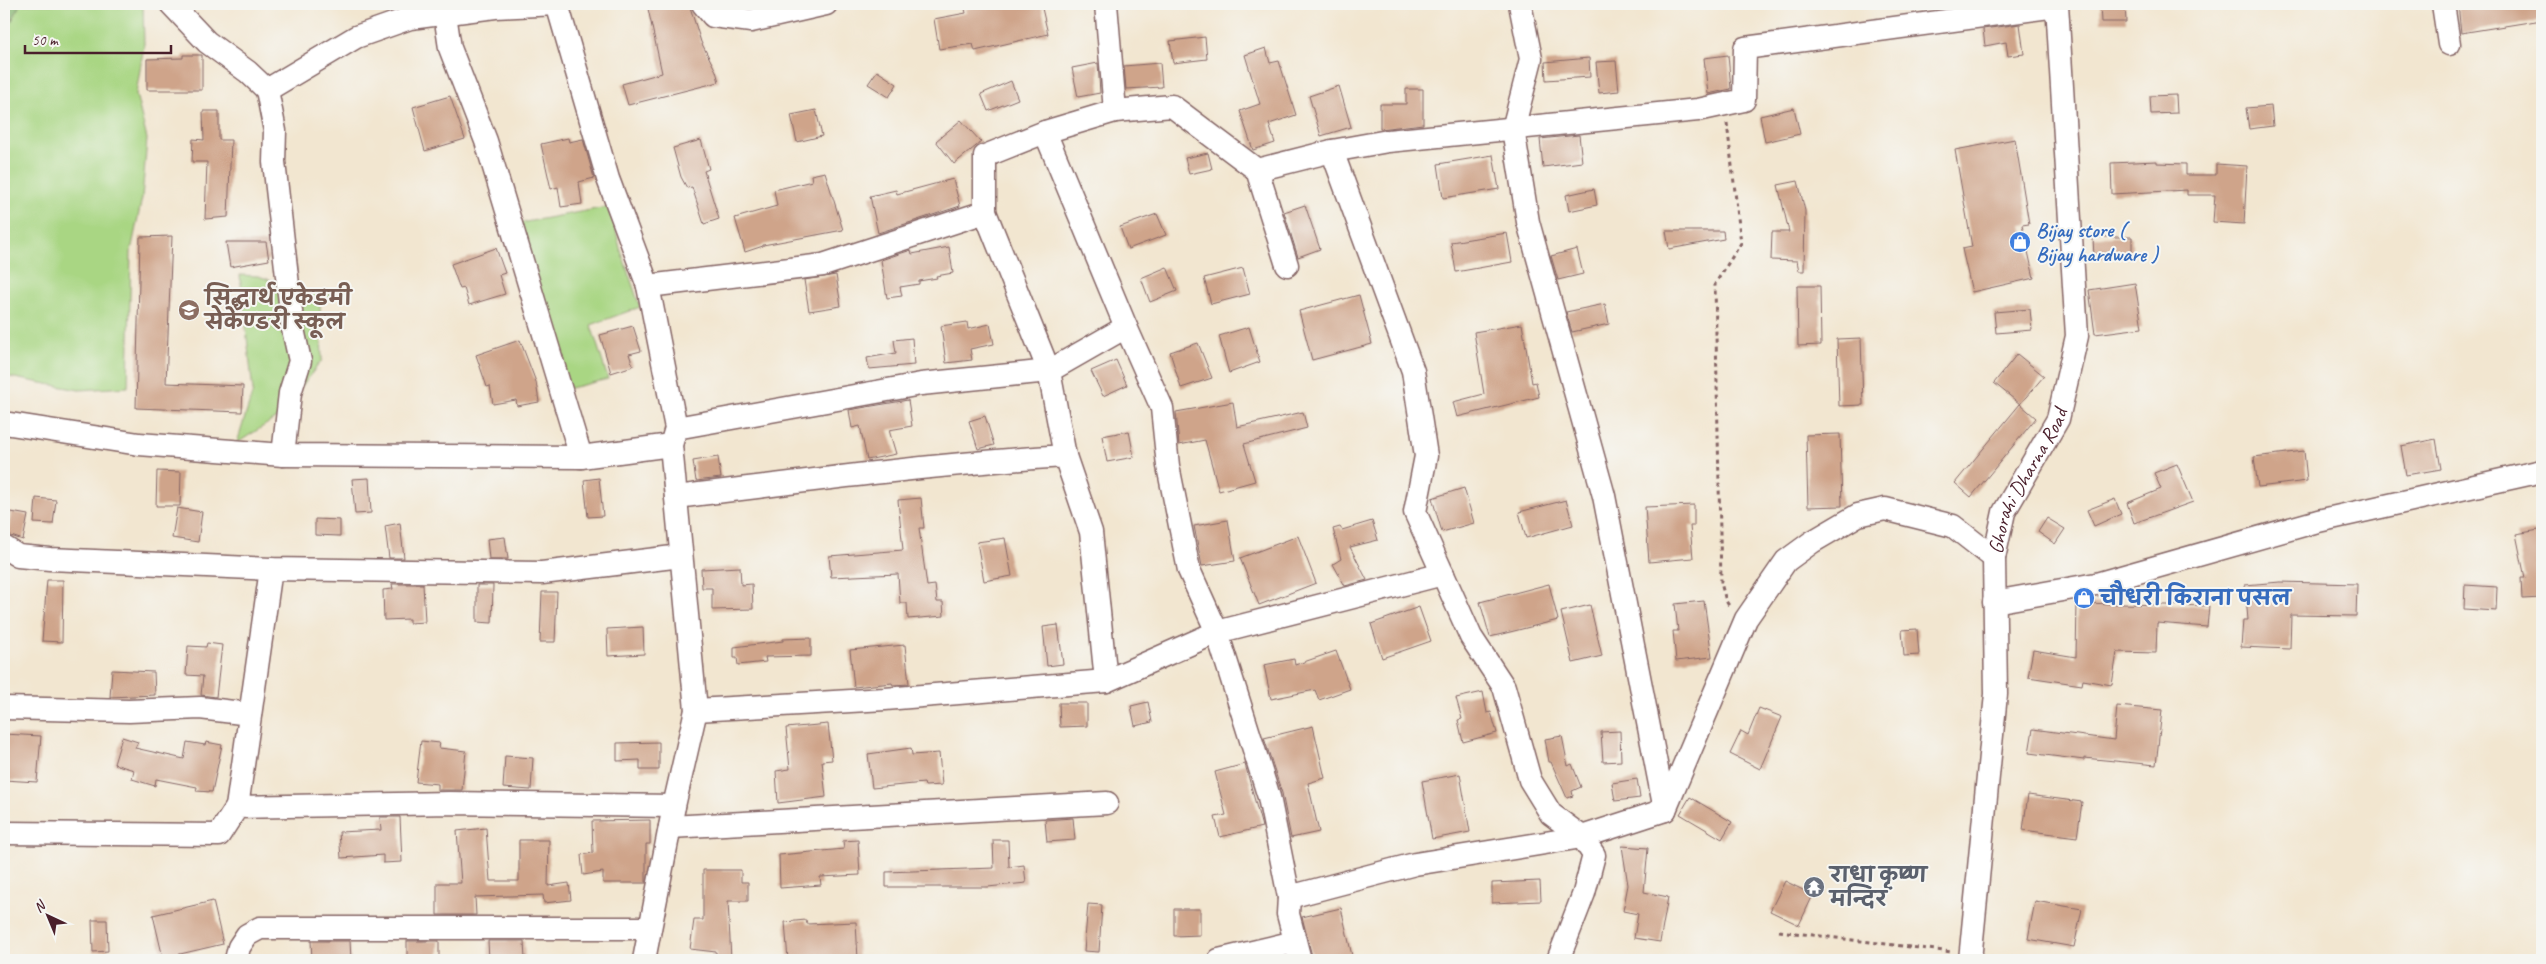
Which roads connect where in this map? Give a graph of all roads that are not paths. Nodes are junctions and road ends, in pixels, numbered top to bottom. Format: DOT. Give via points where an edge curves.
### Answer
graph roads {
  1 [pos="171,4"];
  2 [pos="557,4"];
  3 [pos="703,4"];
  4 [pos="826,4"];
  5 [pos="1106,4"];
  6 [pos="1520,4"];
  7 [pos="2443,4"];
  8 [pos="2057,5"];
  9 [pos="445,14"];
  10 [pos="2449,44"];
  11 [pos="267,90"];
  12 [pos="1115,111"];
  13 [pos="1514,129"];
  14 [pos="1045,132"];
  15 [pos="1332,151"];
  16 [pos="1257,170"];
  17 [pos="985,212"];
  18 [pos="1287,265"];
  19 [pos="648,286"];
  20 [pos="1126,326"];
  21 [pos="1049,372"];
  22 [pos="4,423"];
  23 [pos="673,437"];
  24 [pos="283,455"];
  25 [pos="1065,456"];
  26 [pos="581,457"];
  27 [pos="2542,471"];
  28 [pos="676,497"];
  29 [pos="4,547"];
  30 [pos="681,556"];
  31 [pos="1994,558"];
  32 [pos="271,569"];
  33 [pos="1443,574"];
  34 [pos="1994,602"];
  35 [pos="1217,632"];
  36 [pos="1106,680"];
  37 [pos="4,708"];
  38 [pos="696,710"];
  39 [pos="250,714"];
  40 [pos="1107,804"];
  41 [pos="237,807"];
  42 [pos="1665,810"];
  43 [pos="672,816"];
  44 [pos="4,833"];
  45 [pos="1582,837"];
  46 [pos="1289,897"];
  47 [pos="649,928"];
  48 [pos="1297,951"];
  49 [pos="1970,957"];
  50 [pos="236,960"];
  51 [pos="644,960"];
  52 [pos="1219,960"];
  53 [pos="1558,960"];
  1 -- 11 [label="street" via="207,42"];
  2 -- 9 [label="street" via="495,6"];
  2 -- 19 [label="street" via="608,180"];
  3 -- 4 [label="street" via="713,16 751,21"];
  5 -- 12 [label="street"];
  6 -- 13 [label="street" via="1531,59"];
  7 -- 10 [label="street"];
  8 -- 13 [label="street" via="1745,48 1744,100 1698,110"];
  8 -- 31 [label="street, Ghorahi Dharna Road" via="2077,336 2058,419 2004,512"];
  9 -- 11 [label="street" via="410,18 356,37"];
  9 -- 26 [label="street" via="450,48 486,141"];
  11 -- 24 [label="street" via="275,131 274,162 293,329 300,360 290,393"];
  12 -- 14 [label="street"];
  12 -- 16 [label="street" via="1172,106"];
  13 -- 15 [label="street"];
  13 -- 42 [label="street" via="1528,222 1604,496"];
  14 -- 17 [label="street" via="984,156"];
  14 -- 20 [label="street"];
  15 -- 16 [label="street"];
  15 -- 33 [label="street" via="1413,371 1426,456 1415,512"];
  16 -- 18 [label="street"];
  17 -- 19 [label="street" via="823,265"];
  17 -- 21 [label="street"];
  19 -- 23 [label="street"];
  20 -- 21 [label="street"];
  20 -- 35 [label="street" via="1162,408 1168,466 1189,570"];
  21 -- 23 [label="street" via="921,384"];
  21 -- 25 [label="street"];
  22 -- 24 [label="street" via="138,444"];
  23 -- 26 [label="street"];
  23 -- 28 [label="street"];
  24 -- 26 [label="street"];
  25 -- 28 [label="street" via="838,476"];
  25 -- 36 [label="street" via="1091,532"];
  27 -- 34 [label="street" via="2318,521 2096,584"];
  28 -- 30 [label="street"];
  29 -- 32 [label="street" via="18,556 50,559"];
  30 -- 32 [label="street" via="542,573"];
  30 -- 38 [label="street"];
  31 -- 34 [label="street, Ghorahi Dharna Road"];
  31 -- 42 [label="street" via="1953,526 1885,509 1858,515 1786,561 1746,619"];
  32 -- 39 [label="street"];
  33 -- 35 [label="street"];
  33 -- 45 [label="street" via="1471,637 1504,686 1530,780 1551,814"];
  34 -- 49 [label="street, Ghorahi Dharna Road" via="1996,694"];
  35 -- 36 [label="street"];
  35 -- 46 [label="street" via="1269,797"];
  36 -- 38 [label="street" via="885,700"];
  37 -- 39 [label="street" via="129,711 200,708"];
  38 -- 43 [label="street"];
  39 -- 41 [label="street"];
  40 -- 43 [label="street"];
  41 -- 43 [label="street" via="450,803"];
  41 -- 44 [label="street" via="219,835"];
  42 -- 45 [label="street"];
  43 -- 47 [label="street"];
  45 -- 46 [label="street" via="1415,864"];
  45 -- 53 [label="street" via="1594,855 1584,893"];
  46 -- 48 [label="street" via="1288,914"];
  47 -- 50 [label="street" via="260,928 247,935"];
  47 -- 51 [label="street"];
  48 -- 52 [label="street"];
}
